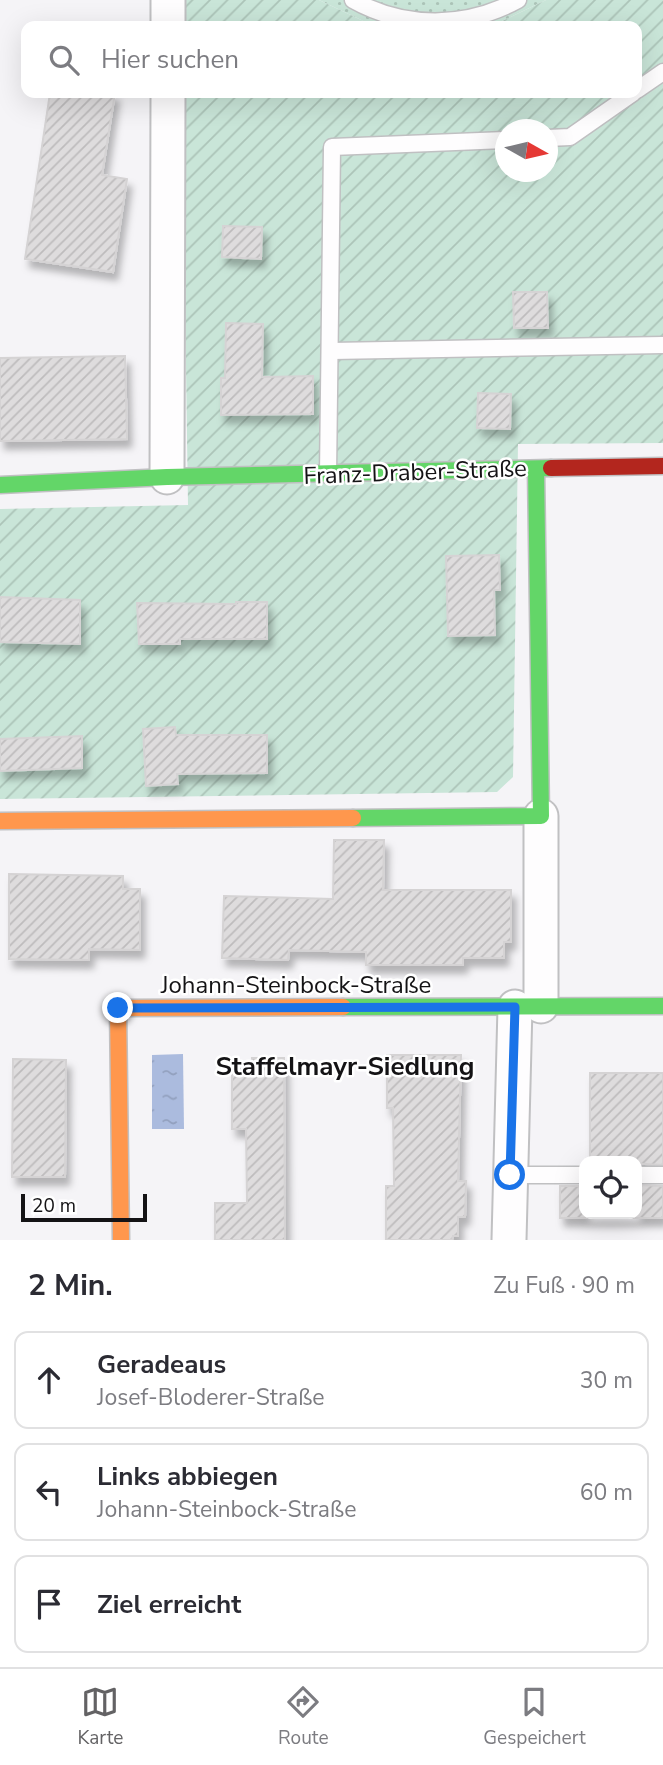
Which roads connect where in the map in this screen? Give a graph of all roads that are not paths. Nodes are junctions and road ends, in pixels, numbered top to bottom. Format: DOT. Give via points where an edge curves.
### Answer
graph roads {
  1 [pos="168,0"];
  2 [pos="354,0"];
  3 [pos="518,0"];
  4 [pos="168,21"];
  5 [pos="415,21"];
  6 [pos="448,21"];
  7 [pos="663,72"];
  8 [pos="642,87"];
  9 [pos="168,98"];
  10 [pos="626,98"];
  11 [pos="558,138"];
  12 [pos="495,140"];
  13 [pos="663,345"];
  14 [pos="332,351"];
  15 [pos="663,466"];
  16 [pos="536,469"];
  17 [pos="328,476"];
  18 [pos="167,477"];
  19 [pos="0,485"];
  20 [pos="541,816"];
  21 [pos="0,821"];
  22 [pos="528,1006"];
  23 [pos="663,1006"];
  24 [pos="510,1175"];
  25 [pos="579,1175"];
  26 [pos="642,1175"];
  27 [pos="663,1175"];
  28 [pos="121,1240"];
  29 [pos="509,1240"];
  1 -- 4 [label="street"];
  2 -- 5 [label="lane" via="378,14"];
  3 -- 6 [label="lane" via="470,19"];
  7 -- 8 [label="lane"];
  9 -- 18 [label="street"];
  10 -- 11 [label="lane" via="570,137"];
  12 -- 14 [label="lane" via="332,147"];
  13 -- 14 [label="lane"];
  14 -- 17 [label="lane"];
  15 -- 16 [label="street, Franz-Draber-Straße"];
  16 -- 17 [label="street, Franz-Draber-Straße"];
  16 -- 20 [label="street"];
  17 -- 18 [label="street, Franz-Draber-Straße"];
  18 -- 19 [label="street, Franz-Draber-Straße"];
  20 -- 21 [label="street"];
  20 -- 22 [label="street"];
  22 -- 23 [label="street, Johann-Steinbock-Straße"];
  22 -- 24 [label="street"];
  22 -- 28 [label="street, Johann-Steinbock-Straße" via="118,1008"];
  24 -- 25 [label="lane"];
  24 -- 29 [label="street"];
  26 -- 27 [label="lane"];
}
